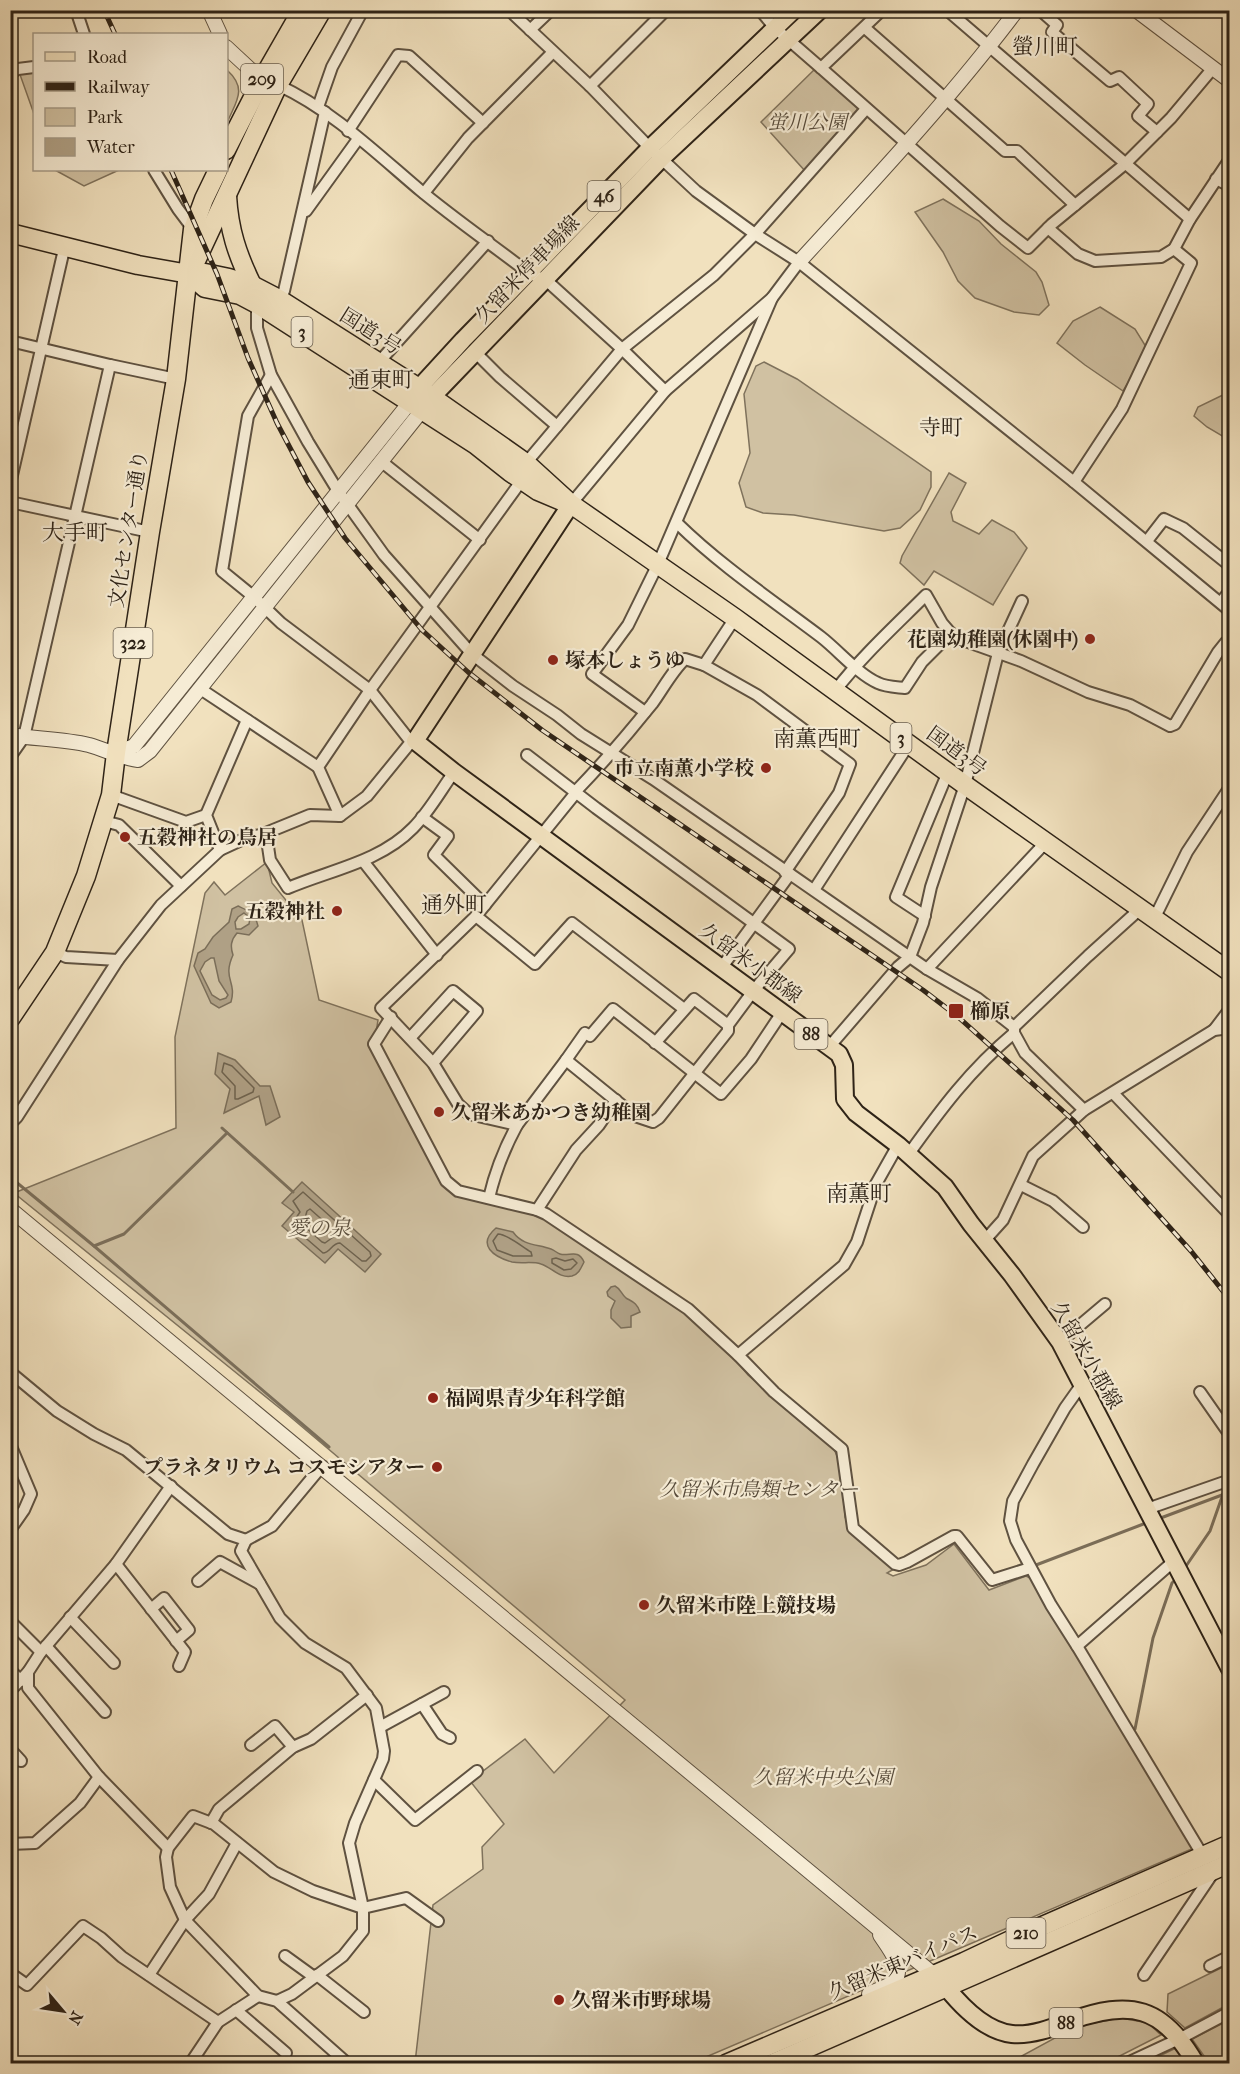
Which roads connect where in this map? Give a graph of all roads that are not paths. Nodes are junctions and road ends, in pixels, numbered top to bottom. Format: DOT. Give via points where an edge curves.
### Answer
graph roads {
  1 [pos="76,10"];
  2 [pos="209,10"];
  3 [pos="302,10"];
  4 [pos="322,10"];
  5 [pos="363,10"];
  6 [pos="509,10"];
  7 [pos="551,10"];
  8 [pos="666,10"];
  9 [pos="760,10"];
  10 [pos="794,10"];
  11 [pos="820,10"];
  12 [pos="882,10"];
  13 [pos="947,10"];
  14 [pos="1017,10"];
  15 [pos="1040,10"];
  16 [pos="1144,12"];
  17 [pos="775,28"];
  18 [pos="865,28"];
  19 [pos="530,30"];
  20 [pos="84,33"];
  21 [pos="220,33"];
  22 [pos="789,40"];
  23 [pos="990,47"];
  24 [pos="228,49"];
  25 [pos="553,52"];
  26 [pos="33,67"];
  27 [pos="1214,68"];
  28 [pos="821,69"];
  29 [pos="10,73"];
  30 [pos="271,81"];
  31 [pos="1230,81"];
  32 [pos="590,86"];
  33 [pos="946,99"];
  34 [pos="866,109"];
  35 [pos="322,110"];
  36 [pos="483,123"];
  37 [pos="348,131"];
  38 [pos="1157,132"];
  39 [pos="358,139"];
  40 [pos="908,144"];
  41 [pos="228,147"];
  42 [pos="656,154"];
  43 [pos="1230,159"];
  44 [pos="1125,164"];
  45 [pos="155,171"];
  46 [pos="218,171"];
  47 [pos="1216,179"];
  48 [pos="1230,186"];
  49 [pos="424,193"];
  50 [pos="227,194"];
  51 [pos="1075,205"];
  52 [pos="301,218"];
  53 [pos="1190,219"];
  54 [pos="1048,228"];
  55 [pos="193,229"];
  56 [pos="10,233"];
  57 [pos="755,234"];
  58 [pos="488,241"];
  59 [pos="65,245"];
  60 [pos="1174,249"];
  61 [pos="799,262"];
  62 [pos="189,274"];
  63 [pos="538,277"];
  64 [pos="252,285"];
  65 [pos="772,298"];
  66 [pos="279,299"];
  67 [pos="257,304"];
  68 [pos="10,340"];
  69 [pos="41,348"];
  70 [pos="622,349"];
  71 [pos="475,352"];
  72 [pos="379,362"];
  73 [pos="110,365"];
  74 [pos="271,375"];
  75 [pos="176,379"];
  76 [pos="665,391"];
  77 [pos="421,399"];
  78 [pos="557,426"];
  79 [pos="382,462"];
  80 [pos="524,472"];
  81 [pos="1074,482"];
  82 [pos="10,484"];
  83 [pos="339,491"];
  84 [pos="10,502"];
  85 [pos="348,503"];
  86 [pos="571,504"];
  87 [pos="74,517"];
  88 [pos="677,523"];
  89 [pos="150,532"];
  90 [pos="480,540"];
  91 [pos="1147,541"];
  92 [pos="658,564"];
  93 [pos="1230,571"];
  94 [pos="1230,591"];
  95 [pos="254,597"];
  96 [pos="1022,601"];
  97 [pos="1221,602"];
  98 [pos="430,607"];
  99 [pos="265,608"];
  100 [pos="1230,611"];
  101 [pos="735,618"];
  102 [pos="951,633"];
  103 [pos="1230,642"];
  104 [pos="998,653"];
  105 [pos="472,654"];
  106 [pos="704,665"];
  107 [pos="855,666"];
  108 [pos="199,688"];
  109 [pos="370,690"];
  110 [pos="836,691"];
  111 [pos="645,712"];
  112 [pos="247,720"];
  113 [pos="17,736"];
  114 [pos="413,742"];
  115 [pos="909,744"];
  116 [pos="612,752"];
  117 [pos="116,753"];
  118 [pos="527,755"];
  119 [pos="10,757"];
  120 [pos="318,768"];
  121 [pos="454,772"];
  122 [pos="948,772"];
  123 [pos="965,785"];
  124 [pos="1230,787"];
  125 [pos="576,792"];
  126 [pos="111,795"];
  127 [pos="206,815"];
  128 [pos="340,816"];
  129 [pos="422,816"];
  130 [pos="104,821"];
  131 [pos="266,833"];
  132 [pos="542,835"];
  133 [pos="1046,842"];
  134 [pos="220,850"];
  135 [pos="363,861"];
  136 [pos="788,873"];
  137 [pos="181,886"];
  138 [pos="814,890"];
  139 [pos="486,905"];
  140 [pos="1147,914"];
  141 [pos="476,916"];
  142 [pos="925,916"];
  143 [pos="756,923"];
  144 [pos="55,952"];
  145 [pos="437,955"];
  146 [pos="910,957"];
  147 [pos="118,960"];
  148 [pos="722,967"];
  149 [pos="927,969"];
  150 [pos="1230,972"];
  151 [pos="753,990"];
  152 [pos="684,1009"];
  153 [pos="1230,1009"];
  154 [pos="783,1011"];
  155 [pos="391,1017"];
  156 [pos="10,1019"];
  157 [pos="728,1025"];
  158 [pos="1230,1028"];
  159 [pos="1014,1030"];
  160 [pos="1214,1030"];
  161 [pos="410,1038"];
  162 [pos="655,1043"];
  163 [pos="829,1047"];
  164 [pos="566,1059"];
  165 [pos="433,1063"];
  166 [pos="694,1073"];
  167 [pos="1113,1093"];
  168 [pos="616,1100"];
  169 [pos="1084,1110"];
  170 [pos="10,1124"];
  171 [pos="517,1125"];
  172 [pos="903,1150"];
  173 [pos="1021,1185"];
  174 [pos="489,1198"];
  175 [pos="10,1209"];
  176 [pos="537,1210"];
  177 [pos="1230,1215"];
  178 [pos="1083,1227"];
  179 [pos="985,1240"];
  180 [pos="1105,1304"];
  181 [pos="1060,1342"];
  182 [pos="738,1354"];
  183 [pos="10,1372"];
  184 [pos="1082,1384"];
  185 [pos="1200,1392"];
  186 [pos="1230,1435"];
  187 [pos="10,1444"];
  188 [pos="322,1466"];
  189 [pos="1230,1480"];
  190 [pos="171,1486"];
  191 [pos="1147,1509"];
  192 [pos="10,1530"];
  193 [pos="246,1540"];
  194 [pos="1174,1561"];
  195 [pos="116,1564"];
  196 [pos="1030,1568"];
  197 [pos="198,1581"];
  198 [pos="261,1585"];
  199 [pos="151,1609"];
  200 [pos="70,1617"];
  201 [pos="10,1621"];
  202 [pos="176,1641"];
  203 [pos="1077,1646"];
  204 [pos="44,1649"];
  205 [pos="114,1663"];
  206 [pos="179,1666"];
  207 [pos="1230,1669"];
  208 [pos="10,1670"];
  209 [pos="24,1677"];
  210 [pos="10,1691"];
  211 [pos="444,1692"];
  212 [pos="368,1695"];
  213 [pos="422,1704"];
  214 [pos="105,1712"];
  215 [pos="380,1727"];
  216 [pos="450,1738"];
  217 [pos="251,1745"];
  218 [pos="293,1747"];
  219 [pos="10,1749"];
  220 [pos="21,1761"];
  221 [pos="477,1771"];
  222 [pos="99,1777"];
  223 [pos="374,1780"];
  224 [pos="211,1822"];
  225 [pos="237,1843"];
  226 [pos="10,1844"];
  227 [pos="1230,1844"];
  228 [pos="168,1848"];
  229 [pos="1203,1856"];
  230 [pos="1227,1864"];
  231 [pos="1230,1878"];
  232 [pos="363,1908"];
  233 [pos="185,1920"];
  234 [pos="438,1921"];
  235 [pos="872,1924"];
  236 [pos="285,1956"];
  237 [pos="1230,1956"];
  238 [pos="1210,1966"];
  239 [pos="10,1973"];
  240 [pos="1144,1975"];
  241 [pos="149,1976"];
  242 [pos="316,1976"];
  243 [pos="940,1981"];
  244 [pos="258,1996"];
  245 [pos="277,2001"];
  246 [pos="236,2010"];
  247 [pos="364,2012"];
  248 [pos="1230,2012"];
  249 [pos="823,2021"];
  250 [pos="218,2022"];
  251 [pos="1184,2043"];
  252 [pos="286,2053"];
  253 [pos="190,2064"];
  254 [pos="348,2064"];
  255 [pos="726,2064"];
  256 [pos="771,2064"];
  257 [pos="1125,2064"];
  258 [pos="1196,2064"];
  1 -- 20 [label="street"];
  2 -- 21 [label="street"];
  3 -- 30 [label="highway, 209"];
  4 -- 30 [label="highway, 209"];
  5 -- 35 [label="street" via="332,67"];
  6 -- 19 [label="street"];
  7 -- 19 [label="street"];
  8 -- 32 [label="street"];
  9 -- 17 [label="street"];
  10 -- 17 [label="main road, 久留米停車場線 / 46"];
  11 -- 22 [label="main road, 久留米停車場線 / 46"];
  12 -- 18 [label="street"];
  13 -- 23 [label="street"];
  14 -- 23 [label="street"];
  15 -- 38 [label="street" via="1058,25 1052,32 1110,81 1119,77 1148,104 1138,116"];
  16 -- 27 [label="street"];
  17 -- 22 [label="street"];
  17 -- 42 [label="main road, 久留米停車場線 / 46"];
  18 -- 28 [label="street"];
  18 -- 33 [label="street"];
  19 -- 25 [label="street"];
  22 -- 28 [label="street"];
  22 -- 42 [label="main road, 久留米停車場線 / 46"];
  23 -- 33 [label="street"];
  23 -- 44 [label="street"];
  24 -- 30 [label="street" via="253,72"];
  25 -- 32 [label="street"];
  25 -- 36 [label="street"];
  26 -- 29 [label="street"];
  27 -- 31 [label="street"];
  27 -- 38 [label="street"];
  28 -- 34 [label="street"];
  30 -- 35 [label="street"];
  30 -- 41 [label="highway, 209"];
  30 -- 50 [label="highway, 209"];
  32 -- 42 [label="street"];
  33 -- 40 [label="street"];
  33 -- 51 [label="street" via="1005,151 1017,151"];
  34 -- 40 [label="street"];
  34 -- 57 [label="street"];
  35 -- 37 [label="street"];
  35 -- 52 [label="street"];
  36 -- 37 [label="street" via="403,54 398,55"];
  36 -- 49 [label="street"];
  37 -- 39 [label="street"];
  38 -- 44 [label="street"];
  39 -- 49 [label="street"];
  39 -- 52 [label="street"];
  40 -- 54 [label="street" via="1028,248"];
  40 -- 61 [label="street"];
  42 -- 57 [label="street" via="696,191"];
  42 -- 63 [label="main road, 久留米停車場線 / 46"];
  43 -- 47 [label="street"];
  44 -- 51 [label="street"];
  44 -- 53 [label="street"];
  45 -- 55 [label="street"];
  46 -- 55 [label="highway, 文化センター通り"];
  47 -- 48 [label="street"];
  47 -- 53 [label="street"];
  49 -- 58 [label="street"];
  50 -- 62 [label="highway, 209"];
  50 -- 64 [label="highway" via="228,220 238,256"];
  51 -- 54 [label="street"];
  52 -- 66 [label="street"];
  53 -- 60 [label="street"];
  54 -- 60 [label="street" via="1078,254 1095,261 1161,257"];
  55 -- 62 [label="highway, 文化センター通り"];
  56 -- 59 [label="highway, 国道3号 / 3"];
  57 -- 61 [label="street"];
  57 -- 70 [label="street" via="714,276"];
  58 -- 63 [label="street"];
  58 -- 72 [label="street"];
  59 -- 62 [label="highway, 国道3号 / 3"];
  59 -- 69 [label="street"];
  60 -- 81 [label="street" via="1191,263 1122,409"];
  61 -- 65 [label="street"];
  61 -- 81 [label="street"];
  62 -- 64 [label="highway, 国道3号 / 3" via="206,273"];
  62 -- 67 [label="highway, 国道3号 / 3" via="205,288 240,295"];
  62 -- 75 [label="highway, 文化センター通り / 322"];
  63 -- 70 [label="street"];
  63 -- 71 [label="main road, 久留米停車場線 / 46"];
  63 -- 77 [label="main road, 久留米停車場線 / 46"];
  64 -- 66 [label="highway, 国道3号 / 3"];
  65 -- 76 [label="street"];
  65 -- 88 [label="street"];
  66 -- 72 [label="highway, 国道3号 / 3"];
  67 -- 74 [label="street" via="257,328"];
  67 -- 77 [label="highway, 国道3号 / 3"];
  68 -- 69 [label="street"];
  69 -- 73 [label="street"];
  69 -- 82 [label="street"];
  70 -- 76 [label="street"];
  70 -- 78 [label="street"];
  71 -- 77 [label="main road, 久留米停車場線 / 46"];
  71 -- 78 [label="street"];
  72 -- 77 [label="highway, 国道3号 / 3"];
  73 -- 75 [label="street"];
  73 -- 87 [label="street"];
  74 -- 83 [label="street"];
  74 -- 95 [label="street" via="248,416 222,571"];
  75 -- 89 [label="highway, 文化センター通り / 322"];
  76 -- 86 [label="street"];
  77 -- 79 [label="street"];
  77 -- 80 [label="highway, 国道3号 / 3" via="476,445"];
  77 -- 83 [label="street"];
  78 -- 80 [label="street"];
  79 -- 85 [label="street"];
  79 -- 90 [label="street"];
  80 -- 86 [label="highway, 国道3号 / 3" via="538,491"];
  80 -- 90 [label="street"];
  81 -- 91 [label="street"];
  83 -- 85 [label="street"];
  83 -- 95 [label="street"];
  84 -- 87 [label="street"];
  85 -- 98 [label="street" via="384,555"];
  85 -- 99 [label="street"];
  86 -- 92 [label="highway, 国道3号 / 3"];
  86 -- 105 [label="main road"];
  87 -- 89 [label="street"];
  87 -- 113 [label="street"];
  88 -- 92 [label="street"];
  88 -- 107 [label="street" via="726,567"];
  89 -- 117 [label="highway, 文化センター通り / 322"];
  90 -- 98 [label="street"];
  91 -- 93 [label="street" via="1164,519 1183,528 1228,564"];
  91 -- 97 [label="street"];
  92 -- 101 [label="highway, 国道3号 / 3"];
  92 -- 111 [label="street" via="628,625 592,674"];
  94 -- 97 [label="street"];
  95 -- 99 [label="street"];
  95 -- 117 [label="street" via="134,746"];
  96 -- 104 [label="street"];
  97 -- 100 [label="street"];
  98 -- 105 [label="street"];
  98 -- 109 [label="street"];
  99 -- 108 [label="street"];
  99 -- 109 [label="street"];
  101 -- 106 [label="street"];
  101 -- 110 [label="highway, 国道3号 / 3"];
  102 -- 104 [label="street"];
  102 -- 107 [label="street" via="922,662 905,688 879,684"];
  102 -- 107 [label="street" via="926,595"];
  103 -- 104 [label="street" via="1218,652 1175,724 1170,726 1130,705 1088,692"];
  104 -- 123 [label="street"];
  105 -- 114 [label="main road"];
  105 -- 116 [label="street" via="581,734"];
  106 -- 111 [label="street" via="685,659"];
  106 -- 136 [label="street" via="757,694 850,764 839,793"];
  107 -- 110 [label="street"];
  108 -- 112 [label="street"];
  108 -- 117 [label="street" via="150,751 138,760"];
  109 -- 114 [label="street"];
  109 -- 120 [label="street"];
  110 -- 115 [label="highway, 国道3号 / 3"];
  111 -- 116 [label="street"];
  112 -- 120 [label="street"];
  112 -- 127 [label="street"];
  113 -- 117 [label="street"];
  113 -- 119 [label="street"];
  114 -- 121 [label="main road, 久留米小郡線 / 88"];
  114 -- 128 [label="street" via="367,796"];
  115 -- 122 [label="highway, 国道3号 / 3"];
  115 -- 138 [label="street"];
  116 -- 125 [label="street"];
  116 -- 136 [label="street"];
  117 -- 126 [label="highway, 文化センター通り / 322"];
  118 -- 125 [label="street"];
  120 -- 128 [label="street"];
  121 -- 129 [label="street"];
  121 -- 132 [label="main road, 久留米小郡線 / 88"];
  122 -- 123 [label="highway, 国道3号 / 3"];
  122 -- 142 [label="street" via="896,897"];
  123 -- 133 [label="highway, 国道3号 / 3"];
  123 -- 142 [label="street"];
  124 -- 140 [label="street"];
  125 -- 132 [label="street"];
  125 -- 143 [label="street"];
  126 -- 127 [label="street" via="186,822"];
  126 -- 130 [label="highway, 文化センター通り / 322"];
  127 -- 134 [label="street"];
  128 -- 131 [label="street" via="310,814"];
  129 -- 135 [label="street" via="387,849"];
  129 -- 139 [label="street" via="448,836 434,855"];
  130 -- 137 [label="street" via="119,825"];
  130 -- 144 [label="highway, 文化センター通り / 322" via="87,876"];
  131 -- 134 [label="street"];
  131 -- 135 [label="street" via="270,860 288,888"];
  132 -- 139 [label="street"];
  132 -- 148 [label="main road, 久留米小郡線 / 88"];
  133 -- 140 [label="highway, 国道3号 / 3"];
  133 -- 149 [label="street"];
  134 -- 137 [label="street"];
  135 -- 145 [label="street"];
  136 -- 138 [label="street"];
  136 -- 143 [label="street"];
  137 -- 147 [label="street"];
  138 -- 146 [label="street"];
  139 -- 141 [label="street"];
  140 -- 150 [label="highway, 国道3号 / 3"];
  140 -- 159 [label="street" via="1088,956"];
  141 -- 145 [label="street"];
  141 -- 152 [label="street" via="535,964 572,923"];
  142 -- 146 [label="street"];
  143 -- 148 [label="street"];
  143 -- 151 [label="street" via="789,949"];
  144 -- 147 [label="street" via="66,957"];
  144 -- 156 [label="highway, 文化センター通り / 322"];
  145 -- 155 [label="street" via="381,1008"];
  146 -- 149 [label="street"];
  146 -- 163 [label="street"];
  147 -- 170 [label="street"];
  148 -- 151 [label="main road, 久留米小郡線 / 88"];
  149 -- 159 [label="street" via="977,998"];
  151 -- 154 [label="main road, 久留米小郡線 / 88"];
  151 -- 157 [label="street"];
  152 -- 157 [label="street" via="694,999"];
  152 -- 162 [label="street"];
  153 -- 160 [label="street"];
  154 -- 163 [label="main road, 久留米小郡線 / 88"];
  154 -- 166 [label="street" via="751,1059 721,1094"];
  155 -- 161 [label="street"];
  155 -- 174 [label="street" via="374,1044 446,1181 458,1191"];
  157 -- 166 [label="street" via="728,1031"];
  158 -- 160 [label="street"];
  159 -- 169 [label="street" via="1025,1053"];
  159 -- 172 [label="street"];
  160 -- 167 [label="street"];
  161 -- 165 [label="street"];
  161 -- 165 [label="street" via="453,991 477,1011"];
  162 -- 164 [label="street" via="613,1010 591,1036 585,1033"];
  162 -- 166 [label="street"];
  163 -- 172 [label="main road, 久留米小郡線 / 88" via="839,1054 844,1065 845,1099 856,1113"];
  164 -- 168 [label="street"];
  164 -- 171 [label="street"];
  165 -- 171 [label="street" via="458,1104 469,1114"];
  166 -- 168 [label="street" via="653,1122 635,1116"];
  167 -- 169 [label="street"];
  167 -- 177 [label="street"];
  168 -- 176 [label="street" via="576,1150"];
  169 -- 173 [label="street" via="1033,1156"];
  171 -- 174 [label="street" via="496,1171"];
  172 -- 179 [label="main road, 久留米小郡線 / 88" via="945,1187"];
  172 -- 182 [label="street" via="876,1184 857,1242 844,1265"];
  173 -- 178 [label="street" via="1053,1201"];
  173 -- 179 [label="street" via="1003,1220"];
  174 -- 176 [label="street"];
  175 -- 188 [label="street"];
  176 -- 182 [label="street" via="688,1309"];
  179 -- 181 [label="main road, 久留米小郡線 / 88"];
  180 -- 181 [label="street"];
  181 -- 184 [label="main road, 久留米小郡線 / 88"];
  182 -- 196 [label="street" via="774,1392 842,1449 853,1528 895,1564 907,1562 957,1536 992,1580"];
  183 -- 190 [label="street" via="57,1411 126,1450"];
  184 -- 191 [label="main road, 久留米小郡線 / 88"];
  184 -- 196 [label="street" via="1050,1432 1014,1501 1010,1521"];
  185 -- 186 [label="street"];
  187 -- 192 [label="street" via="31,1494"];
  188 -- 193 [label="street" via="272,1526"];
  188 -- 235 [label="street"];
  189 -- 191 [label="street"];
  190 -- 193 [label="street" via="228,1534"];
  190 -- 195 [label="street"];
  191 -- 194 [label="main road, 久留米小郡線 / 88"];
  193 -- 198 [label="street" via="241,1551"];
  194 -- 203 [label="street"];
  194 -- 207 [label="main road, 久留米小郡線 / 88"];
  195 -- 199 [label="street"];
  195 -- 200 [label="street"];
  196 -- 203 [label="street"];
  197 -- 198 [label="street" via="220,1562"];
  198 -- 212 [label="street" via="280,1618 304,1643 346,1668"];
  199 -- 202 [label="street"];
  199 -- 202 [label="street" via="164,1599 189,1630"];
  200 -- 204 [label="street"];
  200 -- 205 [label="street"];
  201 -- 204 [label="street"];
  202 -- 206 [label="street" via="185,1652"];
  203 -- 229 [label="street"];
  204 -- 209 [label="street"];
  204 -- 214 [label="street"];
  208 -- 209 [label="street"];
  209 -- 210 [label="street"];
  209 -- 222 [label="street" via="28,1688"];
  211 -- 213 [label="street"];
  212 -- 215 [label="street"];
  212 -- 218 [label="street" via="312,1739"];
  213 -- 215 [label="street"];
  213 -- 216 [label="street" via="442,1734"];
  215 -- 223 [label="street" via="384,1751"];
  217 -- 218 [label="street" via="275,1726"];
  218 -- 224 [label="street" via="219,1809"];
  219 -- 220 [label="street"];
  221 -- 223 [label="street" via="415,1820"];
  222 -- 226 [label="street" via="80,1803 35,1843"];
  222 -- 228 [label="street"];
  223 -- 232 [label="street" via="349,1842"];
  224 -- 225 [label="street"];
  224 -- 228 [label="street" via="193,1816"];
  225 -- 232 [label="street" via="274,1872"];
  225 -- 233 [label="street" via="209,1894"];
  227 -- 229 [label="highway, 久留米東バイパス / 210"];
  228 -- 233 [label="street" via="170,1887"];
  229 -- 243 [label="highway, 久留米東バイパス / 210"];
  230 -- 231 [label="street"];
  230 -- 240 [label="street" via="1215,1870"];
  230 -- 243 [label="highway, 久留米東バイパス / 210"];
  232 -- 234 [label="street" via="406,1898"];
  232 -- 242 [label="street" via="363,1931 343,1956"];
  233 -- 241 [label="street"];
  233 -- 244 [label="street"];
  235 -- 243 [label="street"];
  235 -- 249 [label="street" via="896,1960 898,1973 894,1981"];
  236 -- 242 [label="street"];
  237 -- 238 [label="street"];
  239 -- 241 [label="street" via="27,1984 83,1926"];
  241 -- 250 [label="street"];
  242 -- 245 [label="street"];
  242 -- 247 [label="street"];
  243 -- 249 [label="highway, 久留米東バイパス / 210"];
  243 -- 251 [label="main road, 88" via="974,2016 1012,2034 1033,2033 1094,2013 1131,2008 1149,2014"];
  243 -- 256 [label="highway, 久留米東バイパス / 210" via="920,1997"];
  244 -- 245 [label="street"];
  244 -- 246 [label="street"];
  245 -- 254 [label="street"];
  246 -- 250 [label="street"];
  246 -- 252 [label="street"];
  248 -- 251 [label="street"];
  249 -- 255 [label="highway, 久留米東バイパス / 210"];
  250 -- 253 [label="street"];
  251 -- 257 [label="street"];
  251 -- 258 [label="main road, 88"];
}
